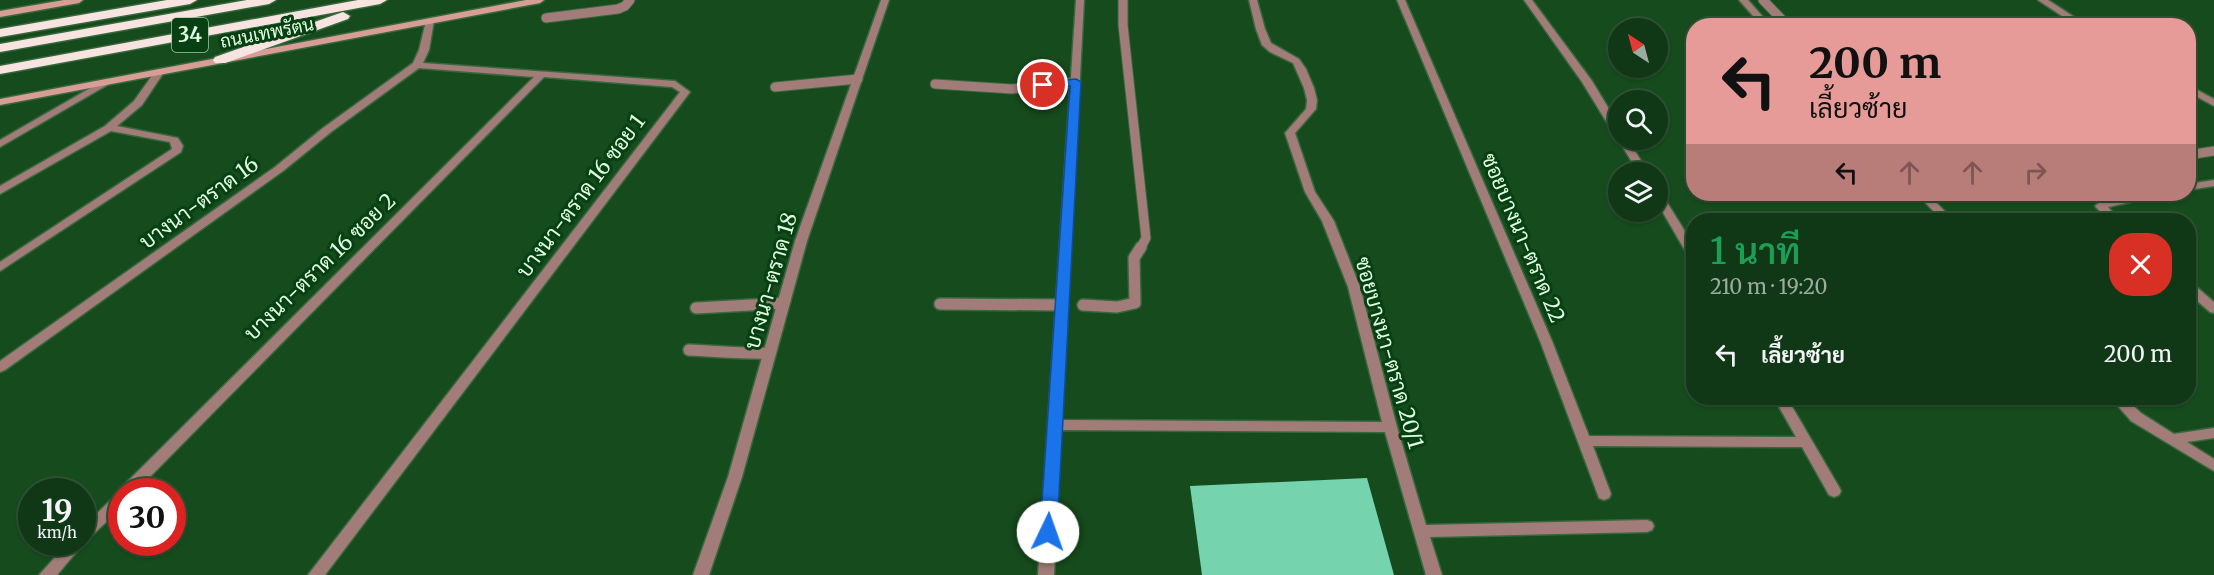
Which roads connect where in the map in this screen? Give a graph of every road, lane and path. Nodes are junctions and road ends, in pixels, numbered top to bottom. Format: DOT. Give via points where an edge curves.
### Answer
graph roads {
  1 [pos="48,0"];
  2 [pos="79,0"];
  3 [pos="190,0"];
  4 [pos="269,0"];
  5 [pos="330,0"];
  6 [pos="380,0"];
  7 [pos="387,0"];
  8 [pos="540,0"];
  9 [pos="630,0"];
  10 [pos="885,0"];
  11 [pos="1080,0"];
  12 [pos="1123,0"];
  13 [pos="1253,0"];
  14 [pos="1401,0"];
  15 [pos="1528,0"];
  16 [pos="1743,0"];
  17 [pos="1763,0"];
  18 [pos="2042,0"];
  19 [pos="40,7"];
  20 [pos="0,14"];
  21 [pos="546,18"];
  22 [pos="1760,18"];
  23 [pos="1780,18"];
  24 [pos="2072,18"];
  25 [pos="80,19"];
  26 [pos="430,21"];
  27 [pos="0,24"];
  28 [pos="0,33"];
  29 [pos="0,48"];
  30 [pos="0,60"];
  31 [pos="220,60"];
  32 [pos="417,64"];
  33 [pos="0,70"];
  34 [pos="159,72"];
  35 [pos="543,73"];
  36 [pos="858,79"];
  37 [pos="106,82"];
  38 [pos="1076,82"];
  39 [pos="935,84"];
  40 [pos="775,87"];
  41 [pos="2196,93"];
  42 [pos="0,102"];
  43 [pos="2214,104"];
  44 [pos="1608,116"];
  45 [pos="109,128"];
  46 [pos="0,144"];
  47 [pos="2214,151"];
  48 [pos="2196,154"];
  49 [pos="2214,183"];
  50 [pos="2196,186"];
  51 [pos="0,191"];
  52 [pos="1929,201"];
  53 [pos="2114,201"];
  54 [pos="1668,213"];
  55 [pos="1941,213"];
  56 [pos="2108,213"];
  57 [pos="1686,243"];
  58 [pos="0,267"];
  59 [pos="2196,292"];
  60 [pos="2214,294"];
  61 [pos="2201,296"];
  62 [pos="784,303"];
  63 [pos="940,304"];
  64 [pos="1063,305"];
  65 [pos="1083,305"];
  66 [pos="696,308"];
  67 [pos="2214,309"];
  68 [pos="688,350"];
  69 [pos="770,352"];
  70 [pos="0,368"];
  71 [pos="1785,405"];
  72 [pos="2124,405"];
  73 [pos="1055,425"];
  74 [pos="1390,427"];
  75 [pos="2214,433"];
  76 [pos="2174,439"];
  77 [pos="1584,441"];
  78 [pos="1806,442"];
  79 [pos="2214,466"];
  80 [pos="139,478"];
  81 [pos="1834,491"];
  82 [pos="1604,494"];
  83 [pos="108,511"];
  84 [pos="96,524"];
  85 [pos="1647,526"];
  86 [pos="1419,531"];
  87 [pos="65,556"];
  88 [pos="47,575"];
  89 [pos="316,575"];
  90 [pos="701,575"];
  91 [pos="1046,575"];
  92 [pos="1434,575"];
  1 -- 19 [label="lane"];
  2 -- 19 [label="main road"];
  3 -- 25 [label="highway, 34"];
  4 -- 29 [label="highway"];
  5 -- 30 [label="highway"];
  6 -- 33 [label="highway, ถนนเทพรัตน / 34"];
  7 -- 31 [label="highway"];
  8 -- 26 [label="main road, ถนนเทพรัตน / 34"];
  9 -- 21 [label="lane" via="618,9"];
  10 -- 36 [label="street, บางนา-ตราด 18"];
  11 -- 38 [label="street"];
  12 -- 65 [label="lane" via="1146,238 1134,258 1134,303 1118,307"];
  13 -- 74 [label="street, ซอยบางนา-ตราด 20/1" via="1266,43 1296,61 1306,81 1312,104 1290,133 1310,192 1328,220 1354,287"];
  14 -- 77 [label="street, ซอยบางนา-ตราด 22" via="1546,341"];
  15 -- 44 [label="street"];
  16 -- 22 [label="street"];
  17 -- 23 [label="lane"];
  18 -- 24 [label="street"];
  19 -- 20 [label="main road"];
  25 -- 27 [label="highway"];
  25 -- 28 [label="highway, 34"];
  26 -- 31 [label="main road, ถนนเทพรัตน / 34"];
  26 -- 32 [label="street"];
  31 -- 34 [label="main road, ถนนเทพรัตน / 34"];
  32 -- 35 [label="street, บางนา-ตราด 16 ซอย 1"];
  32 -- 70 [label="street, บางนา-ตราด 16" via="271,175"];
  34 -- 37 [label="main road, ถนนเทพรัตน / 34"];
  34 -- 45 [label="street" via="138,103"];
  35 -- 80 [label="street, บางนา-ตราด 16 ซอย 2"];
  35 -- 89 [label="street, บางนา-ตราด 16 ซอย 1" via="675,84 685,92"];
  36 -- 40 [label="lane"];
  36 -- 62 [label="street, บางนา-ตราด 18" via="801,241"];
  37 -- 42 [label="main road, ถนนเทพรัตน / 34"];
  37 -- 46 [label="street"];
  38 -- 39 [label="lane" via="1012,89"];
  38 -- 64 [label="street"];
  41 -- 43 [label="street"];
  45 -- 51 [label="street"];
  45 -- 58 [label="street" via="174,140 177,150"];
  47 -- 48 [label="lane"];
  49 -- 50 [label="street"];
  52 -- 55 [label="street"];
  53 -- 56 [label="street" via="2101,206"];
  54 -- 57 [label="street"];
  59 -- 61 [label="street"];
  60 -- 61 [label="street"];
  61 -- 67 [label="street"];
  62 -- 66 [label="lane"];
  62 -- 69 [label="street, บางนา-ตราด 18"];
  63 -- 64 [label="lane"];
  64 -- 73 [label="street"];
  68 -- 69 [label="lane" via="728,354"];
  69 -- 90 [label="street, บางนา-ตราด 18" via="735,477"];
  71 -- 78 [label="street"];
  72 -- 76 [label="street" via="2136,417"];
  73 -- 74 [label="street"];
  73 -- 91 [label="street"];
  74 -- 86 [label="street, ซอยบางนา-ตราด 20/1"];
  75 -- 76 [label="street"];
  76 -- 79 [label="street"];
  77 -- 78 [label="street"];
  77 -- 82 [label="street, ซอยบางนา-ตราด 22"];
  78 -- 81 [label="street"];
  83 -- 84 [label="street"];
  85 -- 86 [label="street"];
  86 -- 92 [label="street, ซอยบางนา-ตราด 20/1"];
  87 -- 88 [label="street"];
}
